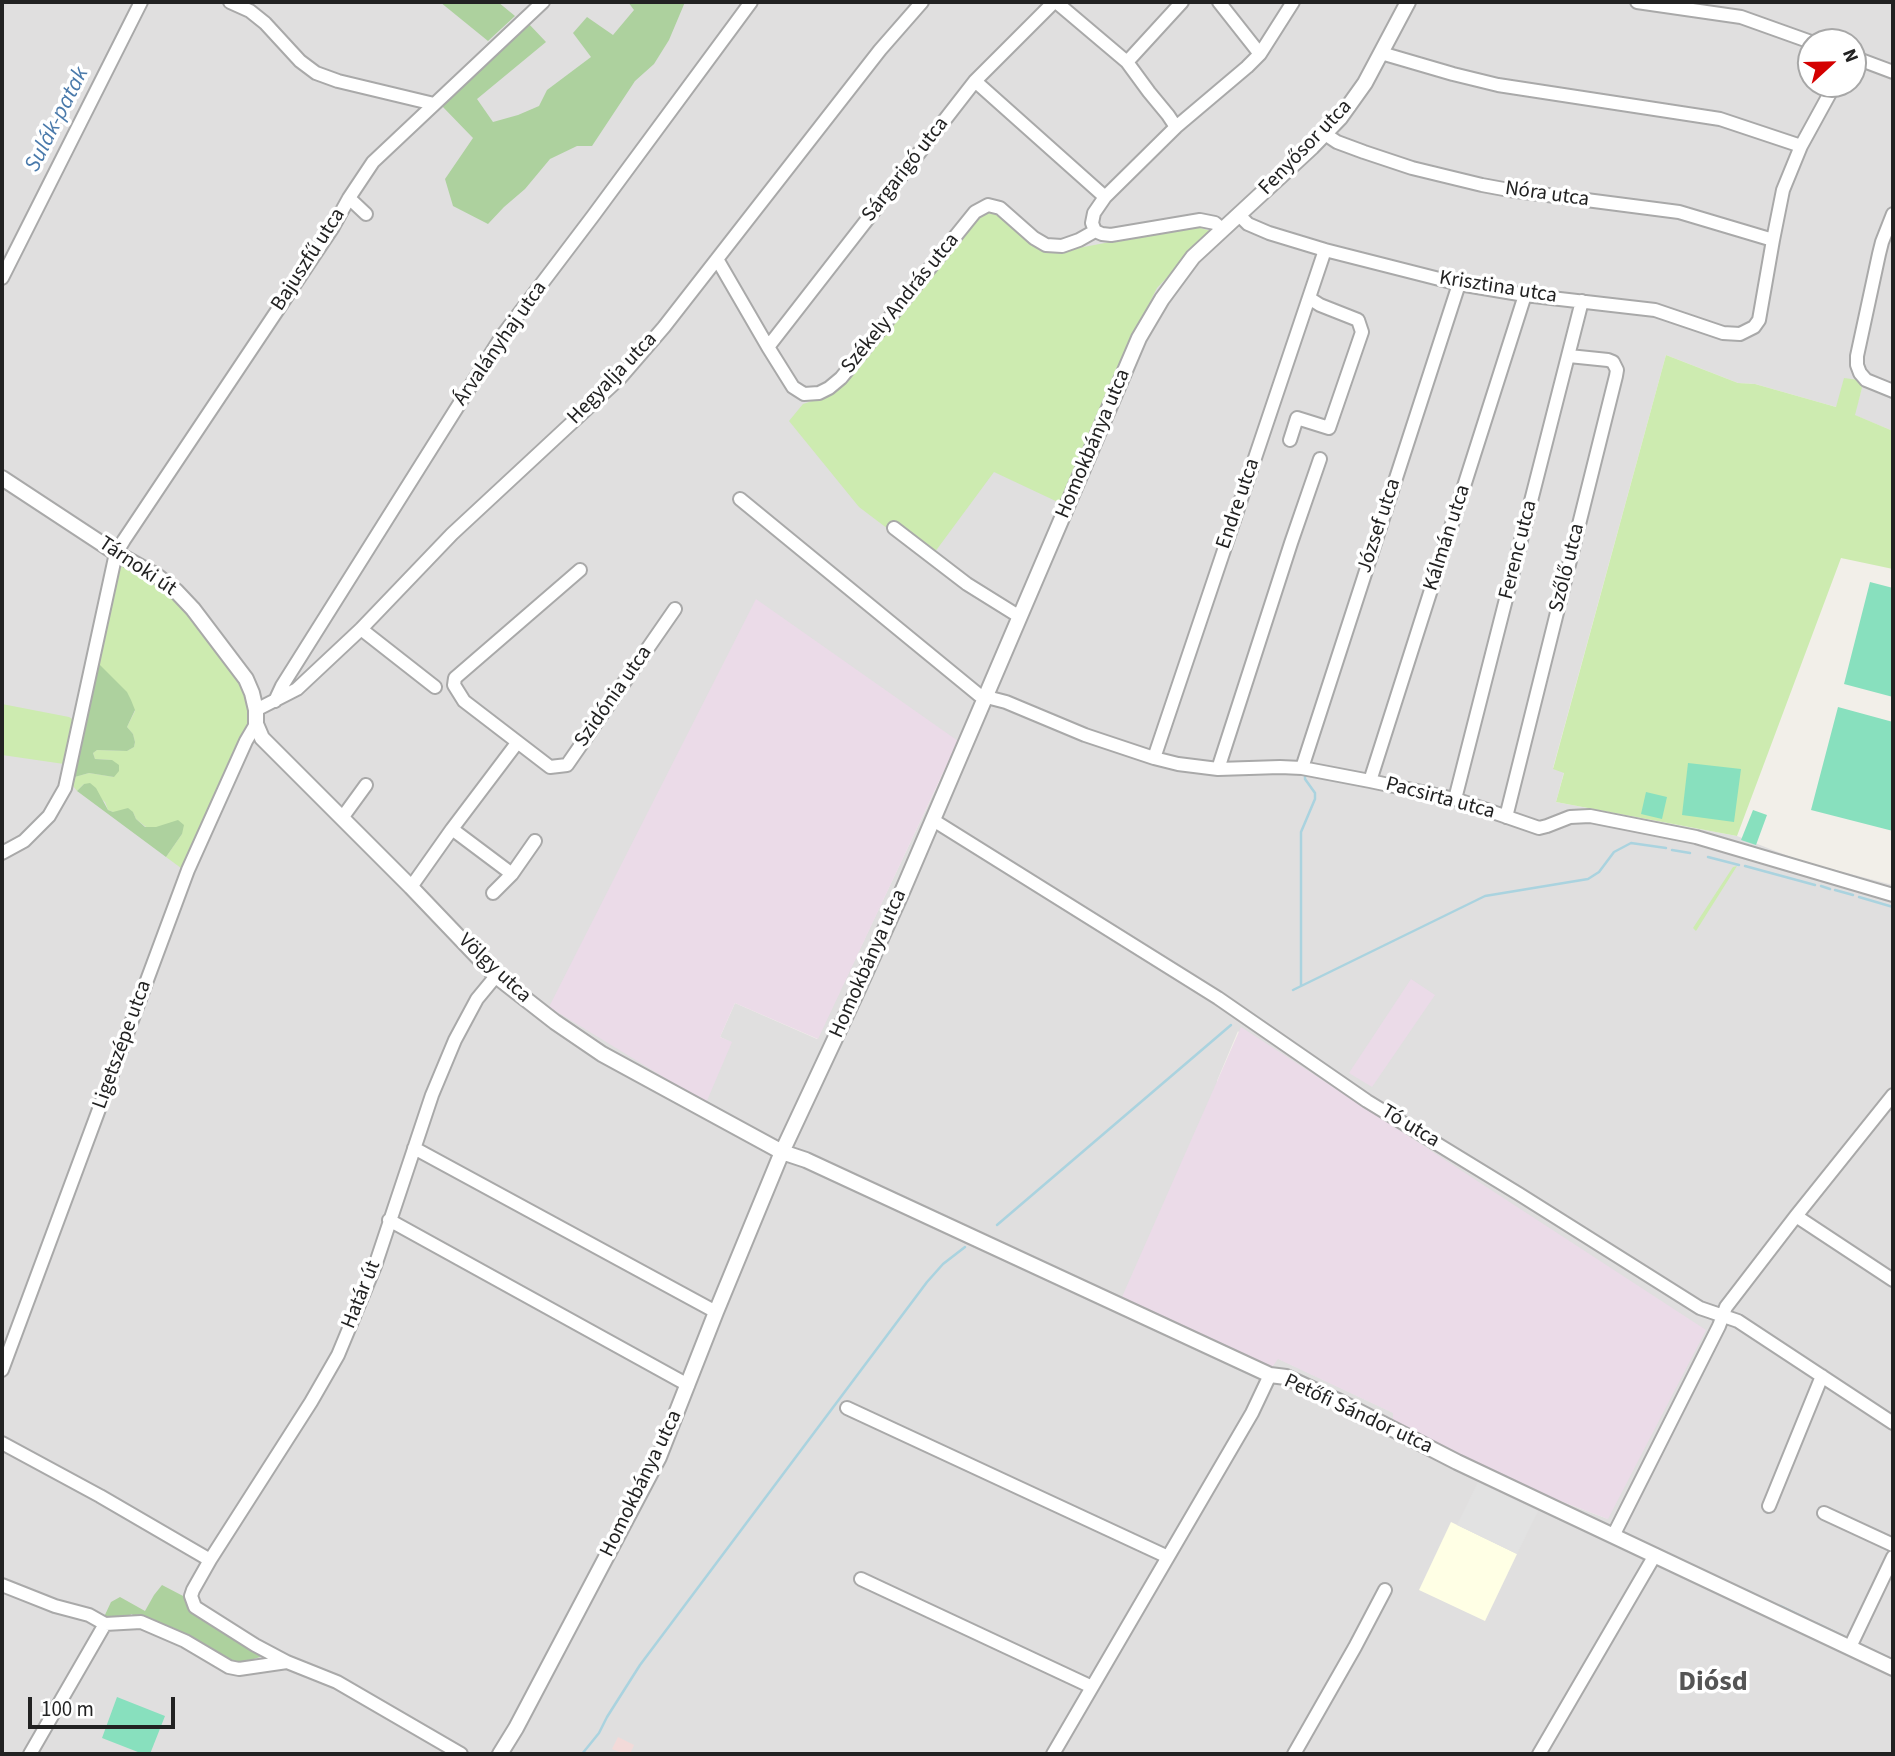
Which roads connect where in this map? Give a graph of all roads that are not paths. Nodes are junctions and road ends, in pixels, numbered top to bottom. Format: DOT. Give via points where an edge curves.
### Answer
graph roads {
  1 [pos="141,2"];
  2 [pos="230,2"];
  3 [pos="543,2"];
  4 [pos="751,2"];
  5 [pos="922,2"];
  6 [pos="1055,2"];
  7 [pos="1181,2"];
  8 [pos="1219,2"];
  9 [pos="1293,2"];
  10 [pos="1408,2"];
  11 [pos="1637,2"];
  12 [pos="1681,5"];
  13 [pos="1797,37"];
  14 [pos="1381,53"];
  15 [pos="1260,54"];
  16 [pos="1127,62"];
  17 [pos="1867,62"];
  18 [pos="1893,72"];
  19 [pos="975,81"];
  20 [pos="1827,98"];
  21 [pos="434,104"];
  22 [pos="1175,127"];
  23 [pos="1325,134"];
  24 [pos="1801,146"];
  25 [pos="1105,197"];
  26 [pos="349,198"];
  27 [pos="1893,214"];
  28 [pos="366,215"];
  29 [pos="1239,215"];
  30 [pos="1222,229"];
  31 [pos="1095,231"];
  32 [pos="1773,240"];
  33 [pos="1325,250"];
  34 [pos="717,259"];
  35 [pos="2,278"];
  36 [pos="1459,284"];
  37 [pos="1525,295"];
  38 [pos="1308,298"];
  39 [pos="1582,301"];
  40 [pos="768,347"];
  41 [pos="1569,356"];
  42 [pos="1893,391"];
  43 [pos="1290,440"];
  44 [pos="1320,459"];
  45 [pos="2,478"];
  46 [pos="740,499"];
  47 [pos="894,528"];
  48 [pos="116,553"];
  49 [pos="580,570"];
  50 [pos="674,609"];
  51 [pos="1020,617"];
  52 [pos="361,629"];
  53 [pos="435,687"];
  54 [pos="985,697"];
  55 [pos="275,701"];
  56 [pos="256,717"];
  57 [pos="517,743"];
  58 [pos="1154,758"];
  59 [pos="1302,768"];
  60 [pos="1218,769"];
  61 [pos="1370,781"];
  62 [pos="366,785"];
  63 [pos="1455,799"];
  64 [pos="1506,817"];
  65 [pos="342,818"];
  66 [pos="933,820"];
  67 [pos="452,828"];
  68 [pos="535,841"];
  69 [pos="2,853"];
  70 [pos="512,874"];
  71 [pos="411,887"];
  72 [pos="493,893"];
  73 [pos="1893,895"];
  74 [pos="496,976"];
  75 [pos="1893,1096"];
  76 [pos="414,1148"];
  77 [pos="782,1152"];
  78 [pos="1796,1216"];
  79 [pos="389,1220"];
  80 [pos="1893,1280"];
  81 [pos="716,1312"];
  82 [pos="1723,1316"];
  83 [pos="2,1370"];
  84 [pos="1270,1375"];
  85 [pos="1822,1376"];
  86 [pos="688,1385"];
  87 [pos="847,1408"];
  88 [pos="1893,1423"];
  89 [pos="2,1443"];
  90 [pos="1769,1506"];
  91 [pos="1824,1513"];
  92 [pos="1613,1536"];
  93 [pos="1893,1545"];
  94 [pos="1655,1555"];
  95 [pos="1168,1557"];
  96 [pos="1893,1557"];
  97 [pos="210,1560"];
  98 [pos="861,1579"];
  99 [pos="2,1585"];
  100 [pos="1385,1590"];
  101 [pos="105,1624"];
  102 [pos="1850,1647"];
  103 [pos="287,1662"];
  104 [pos="1893,1668"];
  105 [pos="1092,1687"];
  106 [pos="516,1728"];
  107 [pos="30,1754"];
  108 [pos="461,1754"];
  109 [pos="500,1754"];
  110 [pos="512,1754"];
  111 [pos="1053,1754"];
  112 [pos="1294,1754"];
  113 [pos="1539,1754"];
  1 -- 35 [label="street"];
  2 -- 21 [label="street" via="265,23 316,73"];
  3 -- 21 [label="street, Bajuszfű utca"];
  4 -- 55 [label="street, Árvalányhaj utca" via="502,336"];
  5 -- 34 [label="street, Hegyalja utca"];
  6 -- 16 [label="street"];
  6 -- 19 [label="street, Sárgarigó utca"];
  7 -- 16 [label="street"];
  8 -- 15 [label="street"];
  9 -- 15 [label="street"];
  10 -- 14 [label="street, Fenyősor utca"];
  11 -- 12 [label="street"];
  12 -- 13 [label="street" via="1741,17"];
  14 -- 23 [label="street, Fenyősor utca" via="1351,104"];
  14 -- 24 [label="street" via="1498,85 1720,118"];
  15 -- 22 [label="street"];
  16 -- 22 [label="street"];
  17 -- 18 [label="street"];
  19 -- 25 [label="street"];
  19 -- 40 [label="street, Sárgarigó utca"];
  20 -- 24 [label="street"];
  21 -- 26 [label="street, Bajuszfű utca" via="373,162"];
  22 -- 25 [label="street"];
  23 -- 29 [label="street, Fenyősor utca"];
  23 -- 32 [label="street, Nóra utca" via="1364,152 1482,185 1679,212"];
  24 -- 32 [label="street" via="1783,190"];
  25 -- 31 [label="street" via="1094,213"];
  26 -- 28 [label="street"];
  26 -- 48 [label="street, Bajuszfű utca"];
  27 -- 42 [label="street" via="1882,242 1857,356 1866,380"];
  29 -- 30 [label="street, Homokbánya utca"];
  29 -- 33 [label="street, Krisztina utca" via="1269,233"];
  30 -- 31 [label="street" via="1200,220 1111,235"];
  30 -- 51 [label="street, Homokbánya utca" via="1177,277 1139,338"];
  31 -- 40 [label="street, Székely András utca" via="1062,246 1046,245 1000,208 988,205 976,212 841,378 819,393 804,394 793,387"];
  32 -- 39 [label="street, Krisztina utca" via="1759,320 1747,331 1723,333 1655,310"];
  33 -- 36 [label="street, Krisztina utca"];
  33 -- 38 [label="street, Endre utca"];
  34 -- 40 [label="street, Székely András utca"];
  34 -- 52 [label="street, Hegyalja utca" via="620,377 452,534"];
  36 -- 37 [label="street, Krisztina utca"];
  36 -- 59 [label="street, József utca"];
  37 -- 39 [label="street, Krisztina utca"];
  37 -- 61 [label="street, Kálmán utca"];
  38 -- 43 [label="street" via="1358,320 1362,332 1329,428 1297,418"];
  38 -- 58 [label="street, Endre utca"];
  39 -- 41 [label="street, Ferenc utca"];
  41 -- 63 [label="street, Ferenc utca"];
  41 -- 64 [label="street, Szőlő utca" via="1608,360 1615,365 1616,376"];
  44 -- 60 [label="street"];
  45 -- 48 [label="street, Tárnoki út"];
  46 -- 54 [label="street, Pacsirta utca"];
  47 -- 51 [label="street" via="967,584"];
  48 -- 56 [label="street, Tárnoki út" via="167,582 193,609 246,680"];
  48 -- 69 [label="street" via="65,788 49,816 24,841"];
  49 -- 57 [label="street, Szidónia utca" via="456,675 454,685 464,701"];
  50 -- 57 [label="street, Szidónia utca" via="567,765 550,767"];
  51 -- 54 [label="street, Homokbánya utca"];
  52 -- 53 [label="street"];
  52 -- 55 [label="street, Hegyalja utca" via="297,689"];
  54 -- 58 [label="street, Pacsirta utca"];
  54 -- 66 [label="street, Homokbánya utca"];
  55 -- 56 [label="street, Hegyalja utca"];
  56 -- 65 [label="street, Völgy utca" via="262,738"];
  56 -- 83 [label="street, Ligetszépe utca" via="188,870"];
  57 -- 67 [label="street"];
  58 -- 60 [label="street, Pacsirta utca"];
  59 -- 60 [label="street, Pacsirta utca"];
  59 -- 61 [label="street, Pacsirta utca"];
  61 -- 63 [label="street, Pacsirta utca"];
  62 -- 65 [label="street"];
  63 -- 64 [label="street, Pacsirta utca"];
  64 -- 73 [label="street, Pacsirta utca" via="1539,828 1580,815 1630,824 1696,838"];
  65 -- 71 [label="street, Völgy utca"];
  66 -- 77 [label="street, Homokbánya utca"];
  66 -- 82 [label="street, Tó utca" via="1217,998 1367,1101 1700,1308"];
  67 -- 70 [label="street"];
  67 -- 71 [label="street"];
  68 -- 70 [label="street"];
  70 -- 72 [label="street"];
  71 -- 74 [label="street, Völgy utca"];
  74 -- 76 [label="street, Határ út" via="477,999 455,1040"];
  74 -- 77 [label="street, Völgy utca" via="602,1054"];
  75 -- 78 [label="street"];
  76 -- 79 [label="street, Határ út"];
  76 -- 81 [label="street"];
  77 -- 81 [label="street, Homokbánya utca"];
  77 -- 84 [label="street, Petőfi Sándor utca"];
  78 -- 80 [label="street"];
  78 -- 82 [label="street"];
  79 -- 86 [label="street"];
  79 -- 97 [label="street, Határ út" via="334,1363"];
  81 -- 86 [label="street, Homokbánya utca"];
  82 -- 85 [label="street, Tó utca"];
  82 -- 92 [label="street"];
  84 -- 92 [label="street, Petőfi Sándor utca" via="1286,1377 1340,1402"];
  84 -- 95 [label="street"];
  85 -- 88 [label="street, Tó utca"];
  85 -- 90 [label="street"];
  86 -- 106 [label="street, Homokbánya utca" via="643,1490"];
  87 -- 95 [label="street"];
  89 -- 97 [label="street"];
  91 -- 93 [label="street"];
  92 -- 94 [label="street, Petőfi Sándor utca"];
  94 -- 102 [label="street, Petőfi Sándor utca"];
  94 -- 113 [label="street"];
  95 -- 105 [label="street"];
  96 -- 102 [label="street"];
  97 -- 103 [label="street, Határ út" via="191,1596 195,1607"];
  98 -- 105 [label="street"];
  99 -- 101 [label="street"];
  100 -- 112 [label="street"];
  101 -- 103 [label="street" via="141,1622 229,1667"];
  101 -- 107 [label="street"];
  102 -- 104 [label="street, Petőfi Sándor utca"];
  103 -- 108 [label="street" via="337,1682"];
  105 -- 111 [label="street"];
  106 -- 109 [label="street, Homokbánya utca"];
  106 -- 110 [label="street, Homokbánya utca"];
}
